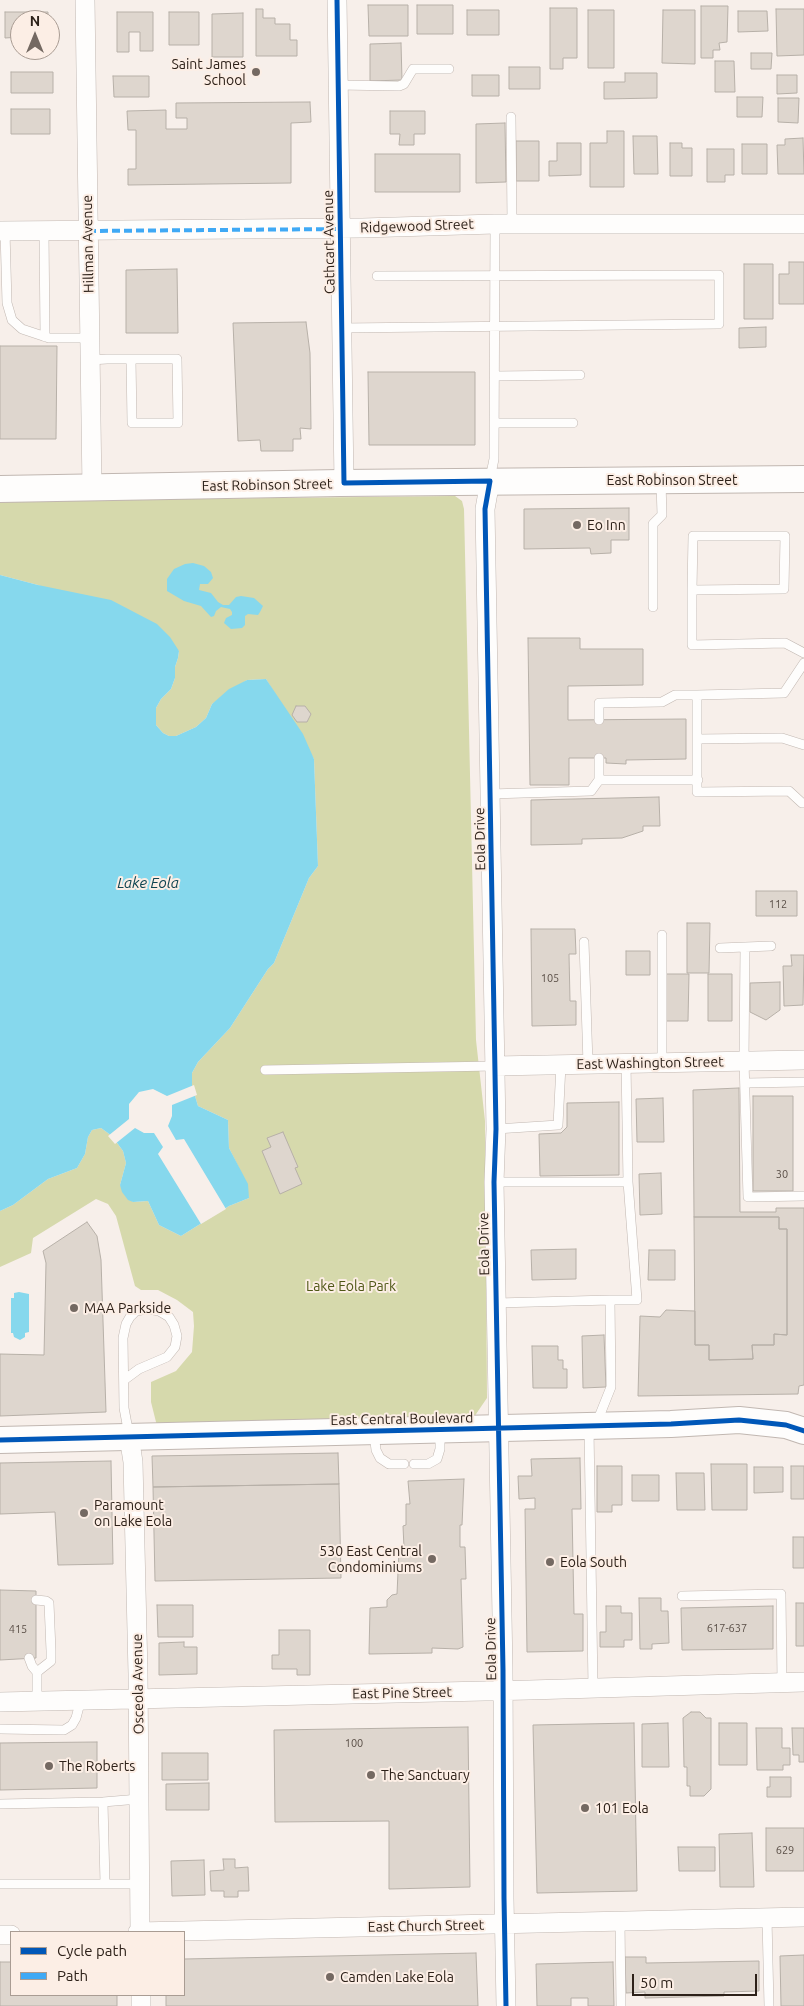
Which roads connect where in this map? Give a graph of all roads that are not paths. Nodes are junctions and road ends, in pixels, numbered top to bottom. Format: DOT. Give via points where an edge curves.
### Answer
graph roads {
  1 [pos="85,0"];
  2 [pos="337,0"];
  3 [pos="449,69"];
  4 [pos="338,85"];
  5 [pos="511,117"];
  6 [pos="503,224"];
  7 [pos="804,224"];
  8 [pos="340,229"];
  9 [pos="3,231"];
  10 [pos="44,231"];
  11 [pos="88,231"];
  12 [pos="377,276"];
  13 [pos="496,276"];
  14 [pos="496,325"];
  15 [pos="341,328"];
  16 [pos="45,337"];
  17 [pos="90,338"];
  18 [pos="131,359"];
  19 [pos="90,360"];
  20 [pos="580,375"];
  21 [pos="495,376"];
  22 [pos="494,423"];
  23 [pos="573,423"];
  24 [pos="804,479"];
  25 [pos="660,480"];
  26 [pos="490,481"];
  27 [pos="344,483"];
  28 [pos="0,489"];
  29 [pos="92,489"];
  30 [pos="692,590"];
  31 [pos="653,607"];
  32 [pos="804,654"];
  33 [pos="804,663"];
  34 [pos="697,695"];
  35 [pos="599,720"];
  36 [pos="697,739"];
  37 [pos="804,745"];
  38 [pos="599,758"];
  39 [pos="599,780"];
  40 [pos="698,780"];
  41 [pos="490,794"];
  42 [pos="804,803"];
  43 [pos="662,935"];
  44 [pos="584,942"];
  45 [pos="771,946"];
  46 [pos="745,947"];
  47 [pos="720,948"];
  48 [pos="804,1060"];
  49 [pos="744,1061"];
  50 [pos="662,1062"];
  51 [pos="626,1063"];
  52 [pos="588,1064"];
  53 [pos="561,1065"];
  54 [pos="495,1066"];
  55 [pos="265,1070"];
  56 [pos="804,1082"];
  57 [pos="745,1083"];
  58 [pos="496,1129"];
  59 [pos="494,1182"];
  60 [pos="628,1182"];
  61 [pos="804,1196"];
  62 [pos="610,1300"];
  63 [pos="497,1303"];
  64 [pos="124,1380"];
  65 [pos="592,1425"];
  66 [pos="499,1428"];
  67 [pos="440,1429"];
  68 [pos="373,1431"];
  69 [pos="804,1431"];
  70 [pos="129,1436"];
  71 [pos="0,1440"];
  72 [pos="682,1596"];
  73 [pos="36,1600"];
  74 [pos="29,1658"];
  75 [pos="37,1672"];
  76 [pos="804,1682"];
  77 [pos="782,1683"];
  78 [pos="593,1688"];
  79 [pos="503,1691"];
  80 [pos="138,1698"];
  81 [pos="81,1699"];
  82 [pos="37,1701"];
  83 [pos="0,1702"];
  84 [pos="0,1729"];
  85 [pos="139,1799"];
  86 [pos="103,1802"];
  87 [pos="0,1804"];
  88 [pos="0,1884"];
  89 [pos="105,1884"];
  90 [pos="139,1884"];
  91 [pos="804,1917"];
  92 [pos="767,1918"];
  93 [pos="620,1921"];
  94 [pos="504,1924"];
  95 [pos="139,1931"];
  96 [pos="185,1931"];
  97 [pos="506,2006"];
  98 [pos="621,2006"];
  99 [pos="769,2006"];
  1 -- 11 [label="street, Hillman Avenue"];
  2 -- 4 [label="street, Cathcart Avenue"];
  3 -- 4 [label="lane" via="413,69 400,86"];
  4 -- 8 [label="street, Cathcart Avenue"];
  5 -- 6 [label="lane"];
  6 -- 7 [label="street, Ridgewood Street"];
  6 -- 8 [label="street, Ridgewood Street"];
  6 -- 13 [label="lane"];
  8 -- 11 [label="street, Ridgewood Street"];
  8 -- 15 [label="street, Cathcart Avenue"];
  9 -- 10 [label="street, Ridgewood Street"];
  9 -- 16 [label="lane" via="7,303 12,320 22,329"];
  10 -- 11 [label="street, Ridgewood Street"];
  10 -- 16 [label="lane"];
  11 -- 17 [label="street, Hillman Avenue"];
  12 -- 13 [label="lane"];
  13 -- 14 [label="lane"];
  13 -- 14 [label="lane" via="719,275 719,324"];
  14 -- 15 [label="lane"];
  14 -- 21 [label="lane"];
  15 -- 27 [label="street, Cathcart Avenue"];
  16 -- 17 [label="lane"];
  17 -- 19 [label="street, Hillman Avenue"];
  18 -- 18 [label="lane" via="177,359 178,423 132,423"];
  18 -- 19 [label="lane"];
  19 -- 29 [label="street, Hillman Avenue"];
  20 -- 21 [label="lane"];
  21 -- 22 [label="lane"];
  22 -- 23 [label="lane"];
  22 -- 26 [label="lane"];
  24 -- 25 [label="main road, East Robinson Street"];
  25 -- 26 [label="main road, East Robinson Street"];
  25 -- 31 [label="lane" via="662,515 653,524"];
  26 -- 27 [label="main road, East Robinson Street"];
  26 -- 41 [label="street, Eola Drive" via="485,509"];
  27 -- 29 [label="main road, East Robinson Street"];
  28 -- 29 [label="main road, East Robinson Street"];
  30 -- 30 [label="lane" via="693,536 785,536 784,589"];
  30 -- 32 [label="lane" via="692,645 785,643"];
  33 -- 34 [label="lane" via="784,693"];
  34 -- 35 [label="lane" via="675,695 662,702 599,703"];
  34 -- 36 [label="lane"];
  36 -- 37 [label="lane" via="782,738"];
  36 -- 40 [label="lane"];
  38 -- 39 [label="lane"];
  39 -- 40 [label="lane"];
  39 -- 41 [label="lane" via="591,791"];
  40 -- 42 [label="lane" via="697,792 790,791"];
  41 -- 54 [label="street, Eola Drive"];
  43 -- 50 [label="lane"];
  44 -- 52 [label="lane"];
  45 -- 46 [label="lane"];
  46 -- 47 [label="lane"];
  46 -- 49 [label="lane"];
  48 -- 49 [label="street, East Washington Street"];
  49 -- 50 [label="street, East Washington Street"];
  49 -- 57 [label="lane"];
  50 -- 51 [label="street, East Washington Street"];
  51 -- 52 [label="street, East Washington Street"];
  51 -- 60 [label="lane"];
  52 -- 53 [label="street, East Washington Street"];
  53 -- 54 [label="street, East Washington Street"];
  53 -- 58 [label="lane" via="558,1125"];
  54 -- 55 [label="lane"];
  54 -- 58 [label="street, Eola Drive"];
  56 -- 57 [label="lane"];
  57 -- 61 [label="lane" via="748,1197"];
  58 -- 59 [label="street, Eola Drive"];
  59 -- 60 [label="lane"];
  59 -- 63 [label="street, Eola Drive"];
  60 -- 62 [label="lane" via="637,1300"];
  62 -- 63 [label="lane"];
  62 -- 65 [label="lane" via="610,1387"];
  63 -- 66 [label="street, Eola Drive"];
  64 -- 64 [label="lane" via="139,1369 167,1357 177,1336 169,1317 148,1309 136,1311 130,1317 123,1338"];
  64 -- 70 [label="lane"];
  65 -- 66 [label="main road, East Central Boulevard"];
  65 -- 69 [label="main road, East Central Boulevard" via="739,1420 786,1425"];
  65 -- 78 [label="lane"];
  66 -- 67 [label="main road, East Central Boulevard"];
  66 -- 79 [label="street, Eola Drive"];
  67 -- 68 [label="main road, East Central Boulevard"];
  67 -- 68 [label="lane" via="437,1459 428,1464 389,1464 380,1458 376,1450"];
  68 -- 70 [label="main road, East Central Boulevard"];
  70 -- 71 [label="main road, East Central Boulevard"];
  70 -- 80 [label="street, Osceola Avenue" via="133,1462"];
  72 -- 77 [label="lane" via="781,1594"];
  73 -- 75 [label="lane" via="46,1601 50,1608 51,1661"];
  74 -- 75 [label="lane"];
  75 -- 82 [label="lane"];
  76 -- 77 [label="street, East Pine Street"];
  77 -- 78 [label="street, East Pine Street"];
  78 -- 79 [label="street, East Pine Street"];
  79 -- 80 [label="street, East Pine Street"];
  79 -- 94 [label="street, Eola Drive"];
  80 -- 81 [label="street, East Pine Street"];
  80 -- 85 [label="street, Osceola Avenue"];
  81 -- 82 [label="street, East Pine Street"];
  81 -- 84 [label="lane" via="72,1726 64,1730"];
  82 -- 83 [label="street, East Pine Street"];
  85 -- 86 [label="lane"];
  85 -- 90 [label="street, Osceola Avenue"];
  86 -- 87 [label="lane"];
  86 -- 89 [label="lane"];
  88 -- 89 [label="lane"];
  89 -- 90 [label="lane"];
  90 -- 95 [label="street, Osceola Avenue"];
  91 -- 92 [label="street, East Church Street"];
  92 -- 93 [label="street, East Church Street"];
  92 -- 99 [label="lane"];
  93 -- 94 [label="street, East Church Street"];
  93 -- 98 [label="lane"];
  94 -- 96 [label="street, East Church Street"];
  94 -- 97 [label="street, Eola Drive"];
}
